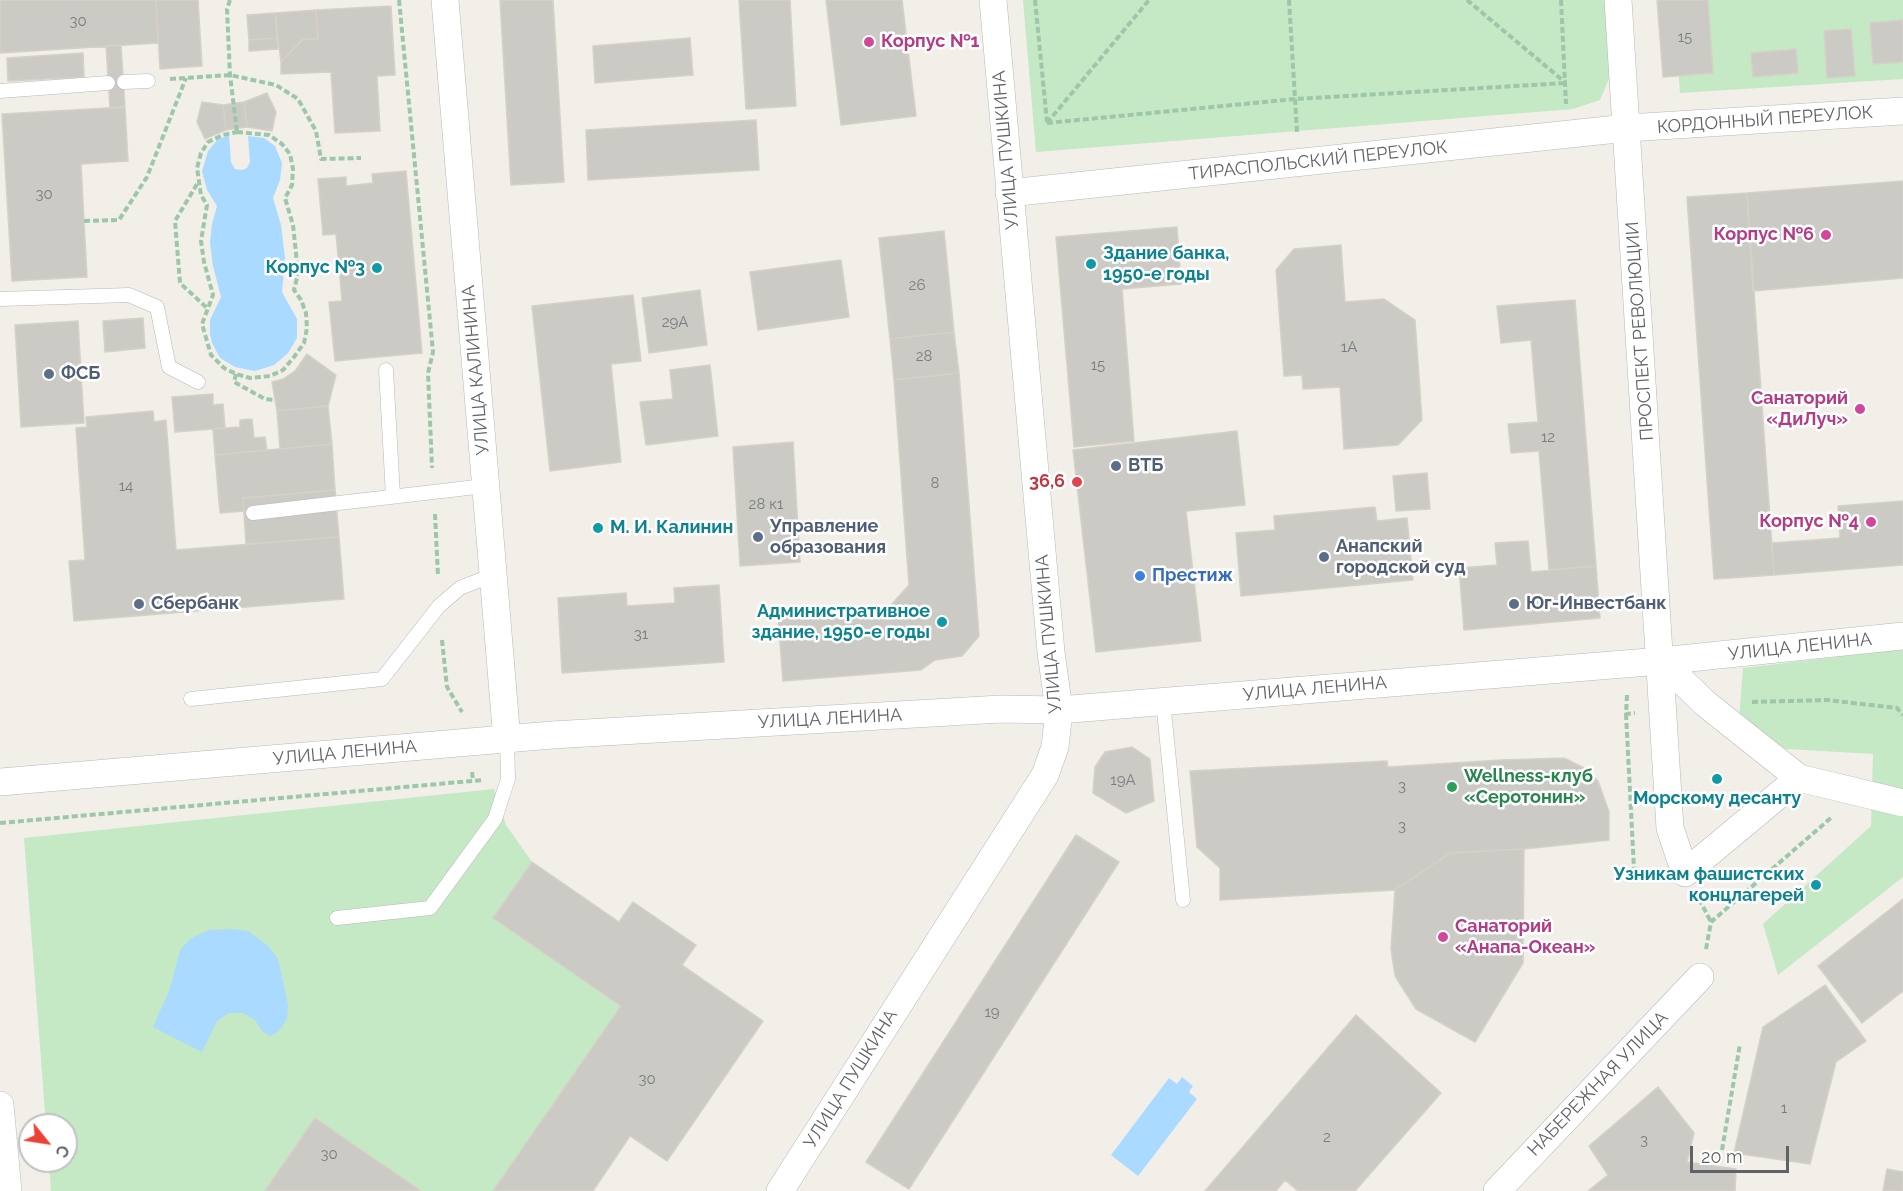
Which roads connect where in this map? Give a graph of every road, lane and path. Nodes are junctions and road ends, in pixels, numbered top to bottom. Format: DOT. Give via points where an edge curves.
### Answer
graph roads {
  1 [pos="230,0"];
  2 [pos="399,0"];
  3 [pos="445,0"];
  4 [pos="993,0"];
  5 [pos="1035,0"];
  6 [pos="1149,0"];
  7 [pos="1289,0"];
  8 [pos="1467,0"];
  9 [pos="1561,0"];
  10 [pos="1618,0"];
  11 [pos="230,75"];
  12 [pos="186,78"];
  13 [pos="148,81"];
  14 [pos="124,82"];
  15 [pos="108,83"];
  16 [pos="1566,83"];
  17 [pos="0,91"];
  18 [pos="1295,99"];
  19 [pos="1903,111"];
  20 [pos="1047,123"];
  21 [pos="1627,128"];
  22 [pos="237,132"];
  23 [pos="1567,135"];
  24 [pos="361,159"];
  25 [pos="1298,163"];
  26 [pos="198,184"];
  27 [pos="1009,193"];
  28 [pos="84,221"];
  29 [pos="0,299"];
  30 [pos="207,308"];
  31 [pos="386,370"];
  32 [pos="236,374"];
  33 [pos="198,382"];
  34 [pos="275,400"];
  35 [pos="485,486"];
  36 [pos="434,492"];
  37 [pos="393,496"];
  38 [pos="253,513"];
  39 [pos="493,575"];
  40 [pos="440,606"];
  41 [pos="1903,636"];
  42 [pos="1661,661"];
  43 [pos="191,699"];
  44 [pos="1163,701"];
  45 [pos="1897,708"];
  46 [pos="1903,708"];
  47 [pos="1059,710"];
  48 [pos="507,740"];
  49 [pos="470,743"];
  50 [pos="1799,778"];
  51 [pos="508,779"];
  52 [pos="473,780"];
  53 [pos="0,782"];
  54 [pos="1903,803"];
  55 [pos="1838,811"];
  56 [pos="0,823"];
  57 [pos="1183,900"];
  58 [pos="337,918"];
  59 [pos="1700,977"];
  60 [pos="1740,1044"];
  61 [pos="0,1104"];
  62 [pos="1722,1150"];
  63 [pos="8,1191"];
  64 [pos="780,1191"];
  65 [pos="1497,1191"];
  1 -- 11 [label="path"];
  2 -- 36 [label="path" via="433,352 428,373"];
  3 -- 35 [label="street, УЛИЦА КАЛИНИНА"];
  4 -- 27 [label="street, УЛИЦА ПУШКИНА"];
  5 -- 20 [label="path"];
  6 -- 20 [label="path"];
  7 -- 18 [label="path"];
  8 -- 16 [label="path"];
  9 -- 16 [label="path"];
  10 -- 21 [label="street, ПРОСПЕКТ РЕВОЛЮЦИИ"];
  11 -- 12 [label="path"];
  11 -- 22 [label="path"];
  11 -- 24 [label="path" via="276,85 298,99 316,131 321,159"];
  12 -- 13 [label="path"];
  12 -- 28 [label="path" via="147,177 119,220"];
  13 -- 14 [label="lane"];
  15 -- 17 [label="lane"];
  16 -- 18 [label="path"];
  16 -- 23 [label="path"];
  18 -- 20 [label="path"];
  18 -- 25 [label="path"];
  19 -- 21 [label="street, КОРДОННЫЙ ПЕРЕУЛОК"];
  21 -- 23 [label="street, ТИРАСПОЛЬСКИЙ ПЕРЕУЛОК"];
  21 -- 42 [label="street, ПРОСПЕКТ РЕВОЛЮЦИИ"];
  22 -- 26 [label="path" via="208,142 197,168"];
  22 -- 32 [label="path" via="269,135 290,154 292,185 285,198 296,253 298,274 294,290 302,300 307,328 304,343 283,370 250,378"];
  23 -- 25 [label="street, ТИРАСПОЛЬСКИЙ ПЕРЕУЛОК"];
  25 -- 27 [label="street, ТИРАСПОЛЬСКИЙ ПЕРЕУЛОК"];
  26 -- 30 [label="path" via="207,205 201,241 213,295"];
  26 -- 30 [label="path" via="175,221 180,283"];
  27 -- 47 [label="street, УЛИЦА ПУШКИНА"];
  29 -- 33 [label="lane" via="129,295 157,308 169,367"];
  30 -- 32 [label="path" via="202,324 211,355"];
  31 -- 37 [label="lane"];
  32 -- 34 [label="path" via="234,382"];
  35 -- 36 [label="lane"];
  35 -- 39 [label="street, УЛИЦА КАЛИНИНА"];
  36 -- 37 [label="lane"];
  36 -- 40 [label="path"];
  37 -- 38 [label="lane"];
  39 -- 40 [label="lane" via="460,588"];
  39 -- 48 [label="street, УЛИЦА КАЛИНИНА"];
  40 -- 43 [label="lane" via="382,679"];
  40 -- 49 [label="path" via="447,687 468,722"];
  41 -- 42 [label="street, УЛИЦА ЛЕНИНА"];
  42 -- 44 [label="street, УЛИЦА ЛЕНИНА"];
  42 -- 50 [label="street" via="1706,704"];
  42 -- 50 [label="street, ПРОСПЕКТ РЕВОЛЮЦИИ" via="1670,828 1685,873"];
  44 -- 47 [label="street, УЛИЦА ЛЕНИНА"];
  44 -- 57 [label="lane"];
  45 -- 46 [label="path"];
  47 -- 48 [label="street, УЛИЦА ЛЕНИНА" via="989,710"];
  47 -- 64 [label="street, УЛИЦА ПУШКИНА" via="1055,747 1045,775"];
  48 -- 49 [label="street, УЛИЦА ЛЕНИНА"];
  48 -- 51 [label="lane"];
  49 -- 52 [label="path"];
  49 -- 53 [label="street, УЛИЦА ЛЕНИНА"];
  50 -- 54 [label="street"];
  51 -- 52 [label="path"];
  51 -- 58 [label="lane" via="495,819 430,908"];
  52 -- 56 [label="path"];
  55 -- 59 [label="path" via="1711,922"];
  59 -- 65 [label="street, НАБЕРЕЖНАЯ УЛИЦА"];
  60 -- 62 [label="path"];
  61 -- 63 [label="street"];
}
